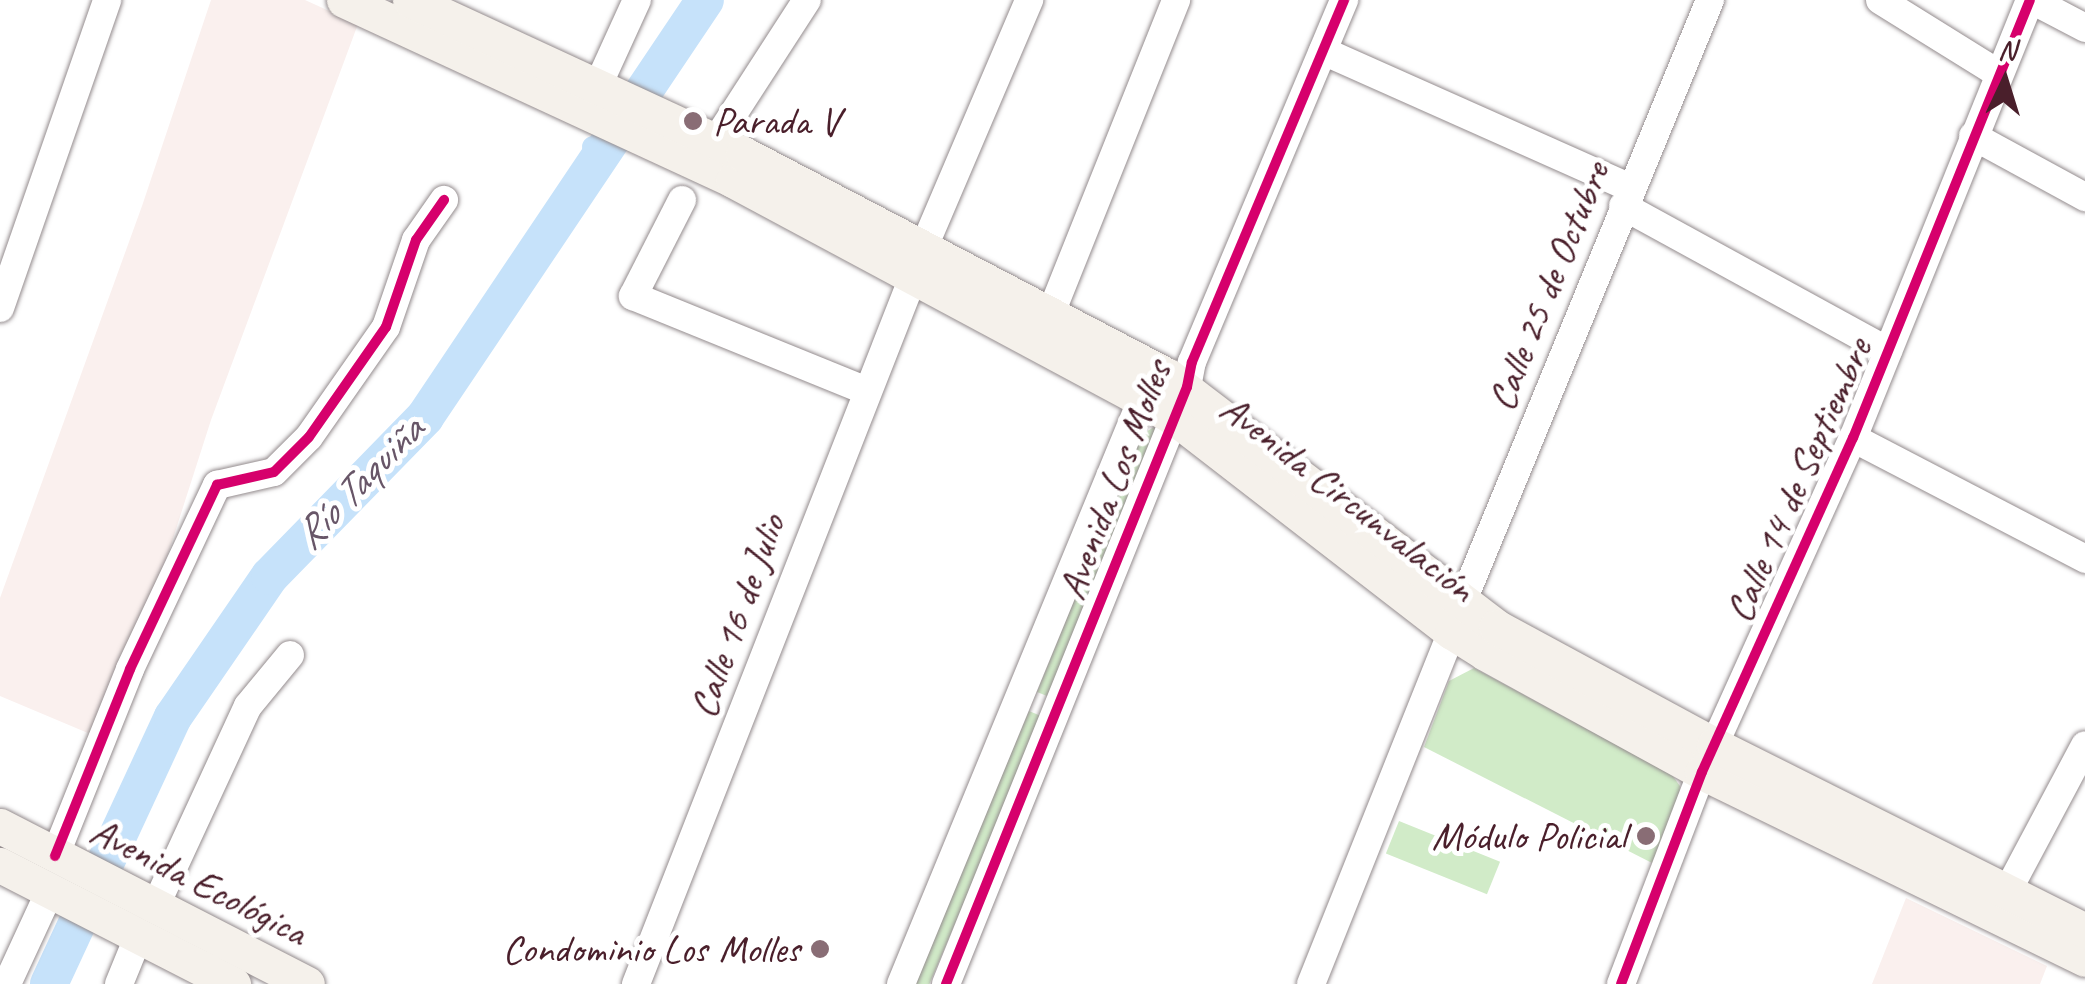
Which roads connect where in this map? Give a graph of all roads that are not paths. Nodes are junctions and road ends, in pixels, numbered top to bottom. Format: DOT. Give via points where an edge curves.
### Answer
graph roads {
  1 [pos="108,0"];
  2 [pos="344,0"];
  3 [pos="410,0"];
  4 [pos="807,0"];
  5 [pos="1028,0"];
  6 [pos="1176,0"];
  7 [pos="1344,0"];
  8 [pos="1710,0"];
  9 [pos="1880,0"];
  10 [pos="2031,0"];
  11 [pos="635,2"];
  12 [pos="2085,28"];
  13 [pos="1322,51"];
  14 [pos="1999,74"];
  15 [pos="601,105"];
  16 [pos="662,134"];
  17 [pos="1973,136"];
  18 [pos="716,142"];
  19 [pos="1627,197"];
  20 [pos="2085,197"];
  21 [pos="444,200"];
  22 [pos="682,200"];
  23 [pos="918,263"];
  24 [pos="0,308"];
  25 [pos="1051,313"];
  26 [pos="1888,351"];
  27 [pos="1181,386"];
  28 [pos="868,391"];
  29 [pos="1142,399"];
  30 [pos="1853,438"];
  31 [pos="2085,559"];
  32 [pos="1457,618"];
  33 [pos="290,655"];
  34 [pos="2085,745"];
  35 [pos="1708,758"];
  36 [pos="0,826"];
  37 [pos="0,866"];
  38 [pos="65,879"];
  39 [pos="2007,892"];
  40 [pos="147,921"];
  41 [pos="2085,931"];
  42 [pos="2085,959"];
  43 [pos="7,984"];
  44 [pos="118,984"];
  45 [pos="233,984"];
  46 [pos="306,984"];
  47 [pos="636,984"];
  48 [pos="901,984"];
  49 [pos="946,984"];
  50 [pos="1311,984"];
  51 [pos="1621,984"];
  1 -- 24 [label="street"];
  2 -- 15 [label="main road, Avenida Circunvalación"];
  3 -- 15 [label="main road, Avenida Circunvalación"];
  4 -- 18 [label="street"];
  5 -- 23 [label="street, Calle 16 de Julio"];
  6 -- 25 [label="street"];
  7 -- 13 [label="street, Avenida Los Molles"];
  8 -- 19 [label="street, Calle 25 de Octubre"];
  9 -- 14 [label="street"];
  10 -- 12 [label="street"];
  10 -- 14 [label="street, Calle 14 de Septiembre"];
  11 -- 15 [label="street"];
  13 -- 19 [label="street"];
  13 -- 27 [label="street, Avenida Los Molles"];
  14 -- 17 [label="street, Calle 14 de Septiembre"];
  15 -- 16 [label="main road, Avenida Circunvalación"];
  16 -- 18 [label="main road, Avenida Circunvalación"];
  16 -- 23 [label="main road, Avenida Circunvalación" via="733,180"];
  17 -- 20 [label="street"];
  17 -- 26 [label="street, Calle 14 de Septiembre"];
  18 -- 23 [label="main road, Avenida Circunvalación"];
  19 -- 26 [label="street"];
  19 -- 32 [label="street, Calle 25 de Octubre"];
  21 -- 38 [label="street" via="416,240 386,327 309,437 274,472 218,486 130,670"];
  22 -- 28 [label="street" via="633,296"];
  23 -- 25 [label="main road, Avenida Circunvalación"];
  23 -- 28 [label="street, Calle 16 de Julio"];
  23 -- 29 [label="main road, Avenida Circunvalación"];
  25 -- 27 [label="main road, Avenida Circunvalación"];
  26 -- 30 [label="street, Calle 14 de Septiembre"];
  27 -- 29 [label="main road, Avenida Circunvalación"];
  27 -- 32 [label="main road, Avenida Circunvalación"];
  27 -- 49 [label="street, Avenida Los Molles"];
  28 -- 47 [label="street, Calle 16 de Julio"];
  29 -- 48 [label="street, Avenida Los Molles"];
  30 -- 31 [label="street"];
  30 -- 35 [label="street, Calle 14 de Septiembre"];
  32 -- 35 [label="main road, Avenida Circunvalación" via="1496,628"];
  32 -- 50 [label="street, Calle 25 de Octubre"];
  33 -- 40 [label="street" via="248,706"];
  34 -- 39 [label="street"];
  35 -- 39 [label="main road, Avenida Circunvalación"];
  35 -- 42 [label="main road, Avenida Circunvalación"];
  35 -- 51 [label="street, Calle 14 de Septiembre"];
  36 -- 38 [label="main road, Avenida Ecológica"];
  37 -- 38 [label="main road, Avenida Ecológica"];
  38 -- 40 [label="main road, Avenida Ecológica"];
  38 -- 43 [label="street"];
  39 -- 41 [label="main road, Avenida Circunvalación"];
  40 -- 44 [label="street"];
  40 -- 45 [label="main road, Avenida Ecológica"];
  40 -- 46 [label="main road, Avenida Ecológica"];
}
